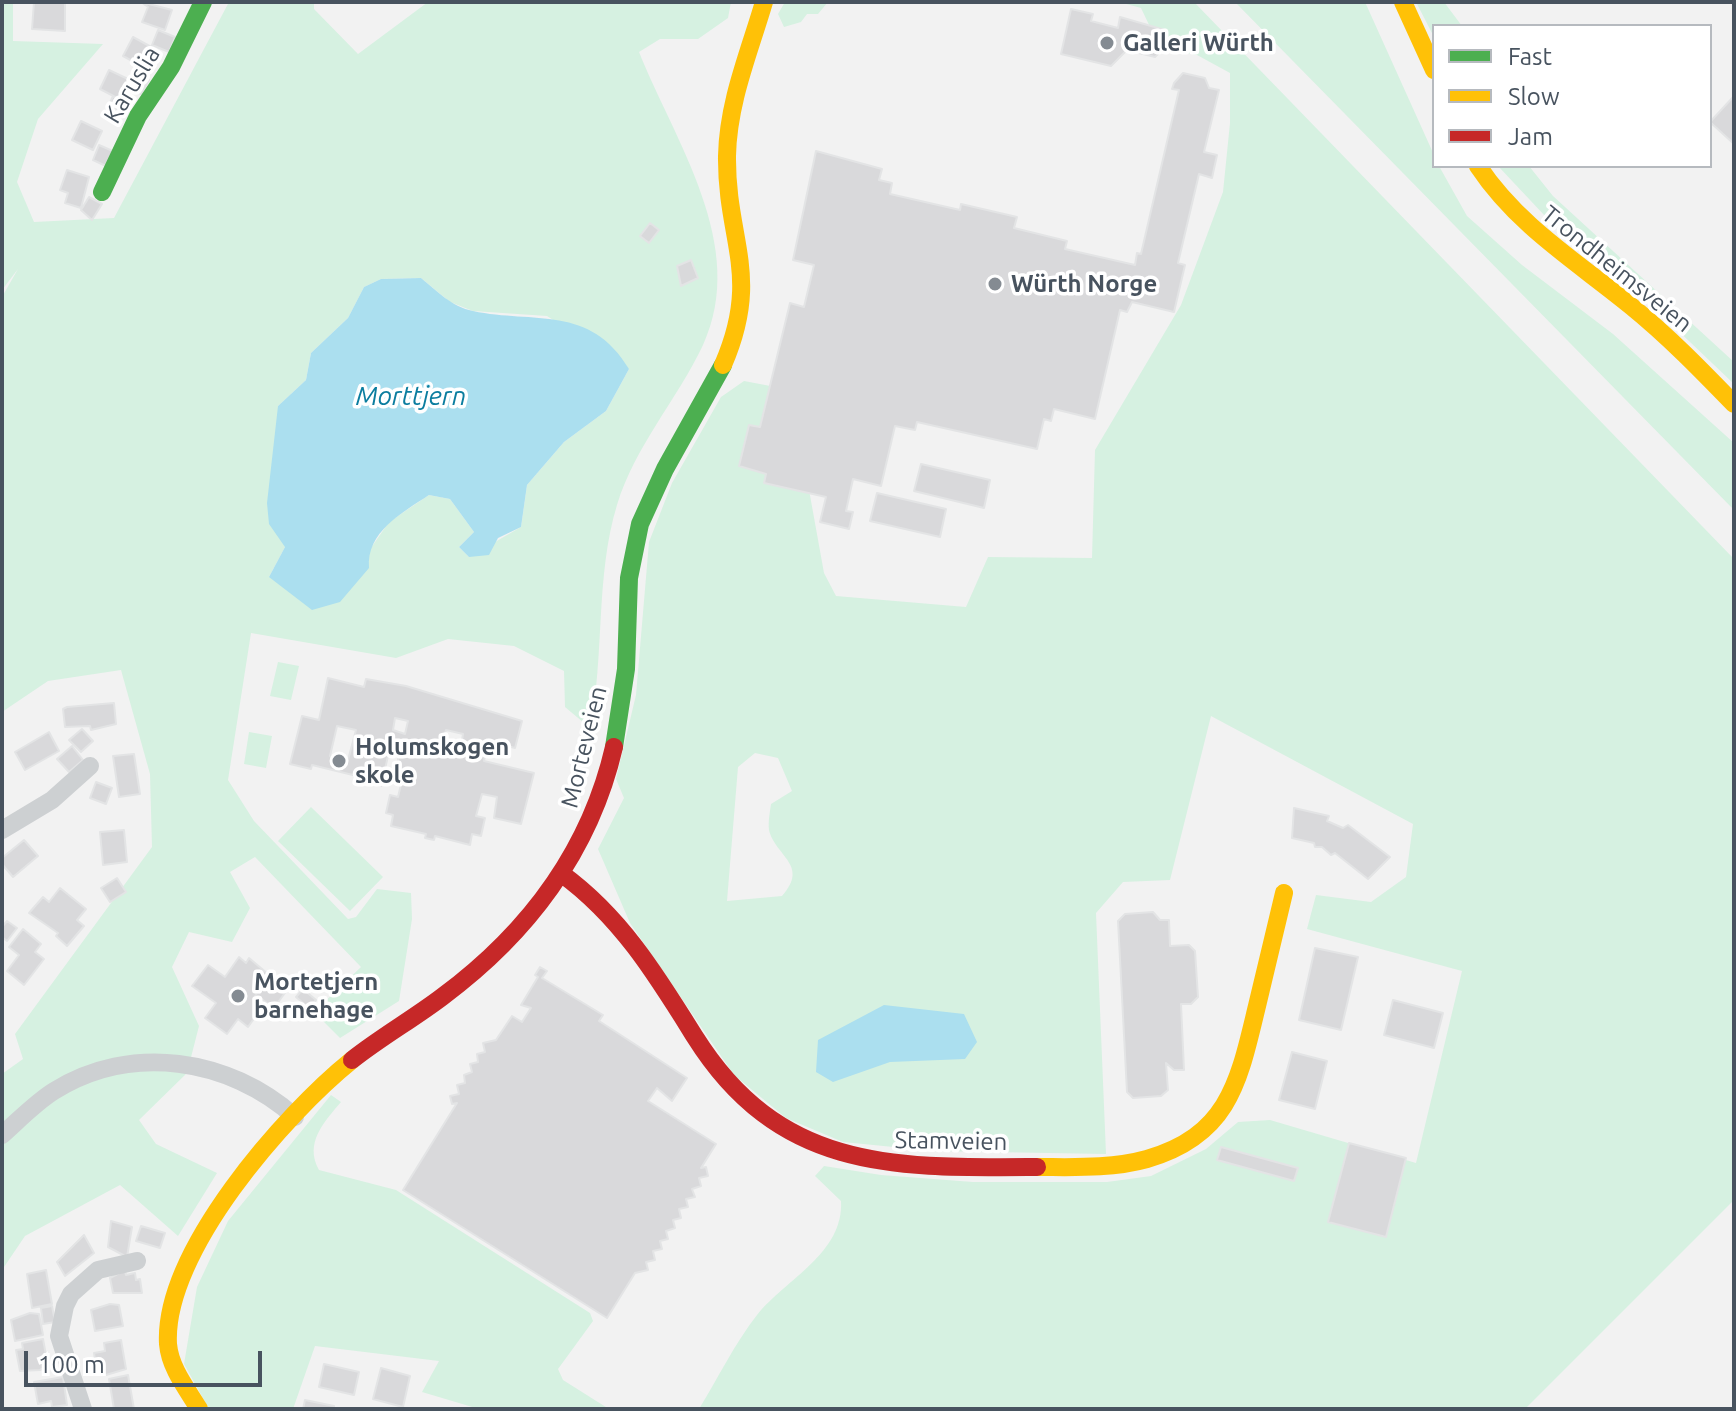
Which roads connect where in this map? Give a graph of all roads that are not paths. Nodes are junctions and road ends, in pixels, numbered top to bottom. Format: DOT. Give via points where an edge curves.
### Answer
graph roads {
  1 [pos="203,2"];
  2 [pos="764,2"];
  3 [pos="1403,2"];
  4 [pos="1432,66"];
  5 [pos="1479,168"];
  6 [pos="102,192"];
  7 [pos="1734,404"];
  8 [pos="90,766"];
  9 [pos="2,830"];
  10 [pos="562,874"];
  11 [pos="1284,893"];
  12 [pos="295,1117"];
  13 [pos="2,1135"];
  14 [pos="137,1261"];
  15 [pos="83,1409"];
  16 [pos="199,1409"];
  1 -- 6 [label="street, Karuslia"];
  2 -- 10 [label="street, Morteveien" via="735,87 728,137 728,174 743,263 739,322 718,379 641,523 629,570 619,721 595,807"];
  3 -- 4 [label="street"];
  5 -- 7 [label="street, Trondheimsveien" via="1531,232 1649,321"];
  8 -- 9 [label="street" via="52,800"];
  10 -- 11 [label="street, Stamveien" via="614,917 714,1066 749,1105 811,1144 889,1165 1135,1163 1173,1151 1204,1132 1225,1109 1238,1082"];
  10 -- 12 [label="street, Morteveien" via="484,963 348,1063"];
  12 -- 13 [label="street" via="274,1098 225,1073 154,1062 81,1077 42,1099"];
  12 -- 16 [label="street, Morteveien" via="223,1201 177,1292 168,1347 174,1368"];
  14 -- 15 [label="street" via="98,1270 65,1306 59,1336"];
}
